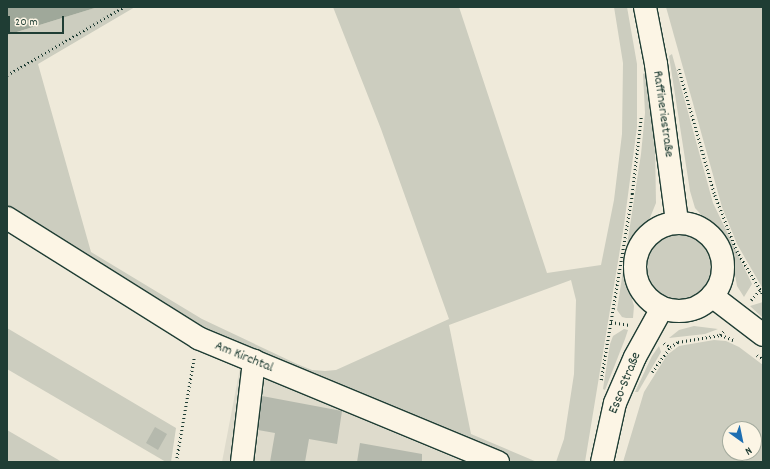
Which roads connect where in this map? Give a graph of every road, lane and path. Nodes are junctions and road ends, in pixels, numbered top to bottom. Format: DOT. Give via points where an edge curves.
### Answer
graph roads {
  1 [pos="124,7"];
  2 [pos="645,7"];
  3 [pos="678,67"];
  4 [pos="7,75"];
  5 [pos="642,112"];
  6 [pos="7,218"];
  7 [pos="677,222"];
  8 [pos="760,290"];
  9 [pos="763,294"];
  10 [pos="712,296"];
  11 [pos="662,308"];
  12 [pos="737,315"];
  13 [pos="611,322"];
  14 [pos="647,332"];
  15 [pos="763,335"];
  16 [pos="198,338"];
  17 [pos="670,347"];
  18 [pos="254,361"];
  19 [pos="651,375"];
  20 [pos="601,385"];
  21 [pos="176,462"];
  22 [pos="242,462"];
  23 [pos="498,462"];
  24 [pos="602,462"];
  1 -- 4 [label="path"];
  2 -- 7 [label="street, Raffineriestraße" via="656,64"];
  3 -- 8 [label="path" via="714,195 738,251"];
  5 -- 13 [label="path" via="632,194"];
  6 -- 16 [label="street, Am Kirchtal"];
  7 -- 10 [label="street" via="692,224 705,231 715,241 722,255 720,284"];
  7 -- 11 [label="street" via="649,233 634,259 634,274 639,288 649,300"];
  8 -- 9 [label="path"];
  8 -- 12 [label="path"];
  10 -- 11 [label="street" via="698,307 686,310"];
  10 -- 12 [label="street"];
  11 -- 14 [label="street, Esso-Straße"];
  12 -- 15 [label="street"];
  12 -- 17 [label="path" via="720,335 678,342"];
  13 -- 14 [label="path" via="631,325"];
  13 -- 20 [label="path"];
  14 -- 17 [label="path"];
  14 -- 24 [label="street, Esso-Straße" via="615,403"];
  16 -- 18 [label="street, Am Kirchtal"];
  16 -- 21 [label="path"];
  17 -- 19 [label="path"];
  18 -- 22 [label="street"];
  18 -- 23 [label="street, Am Kirchtal"];
}
